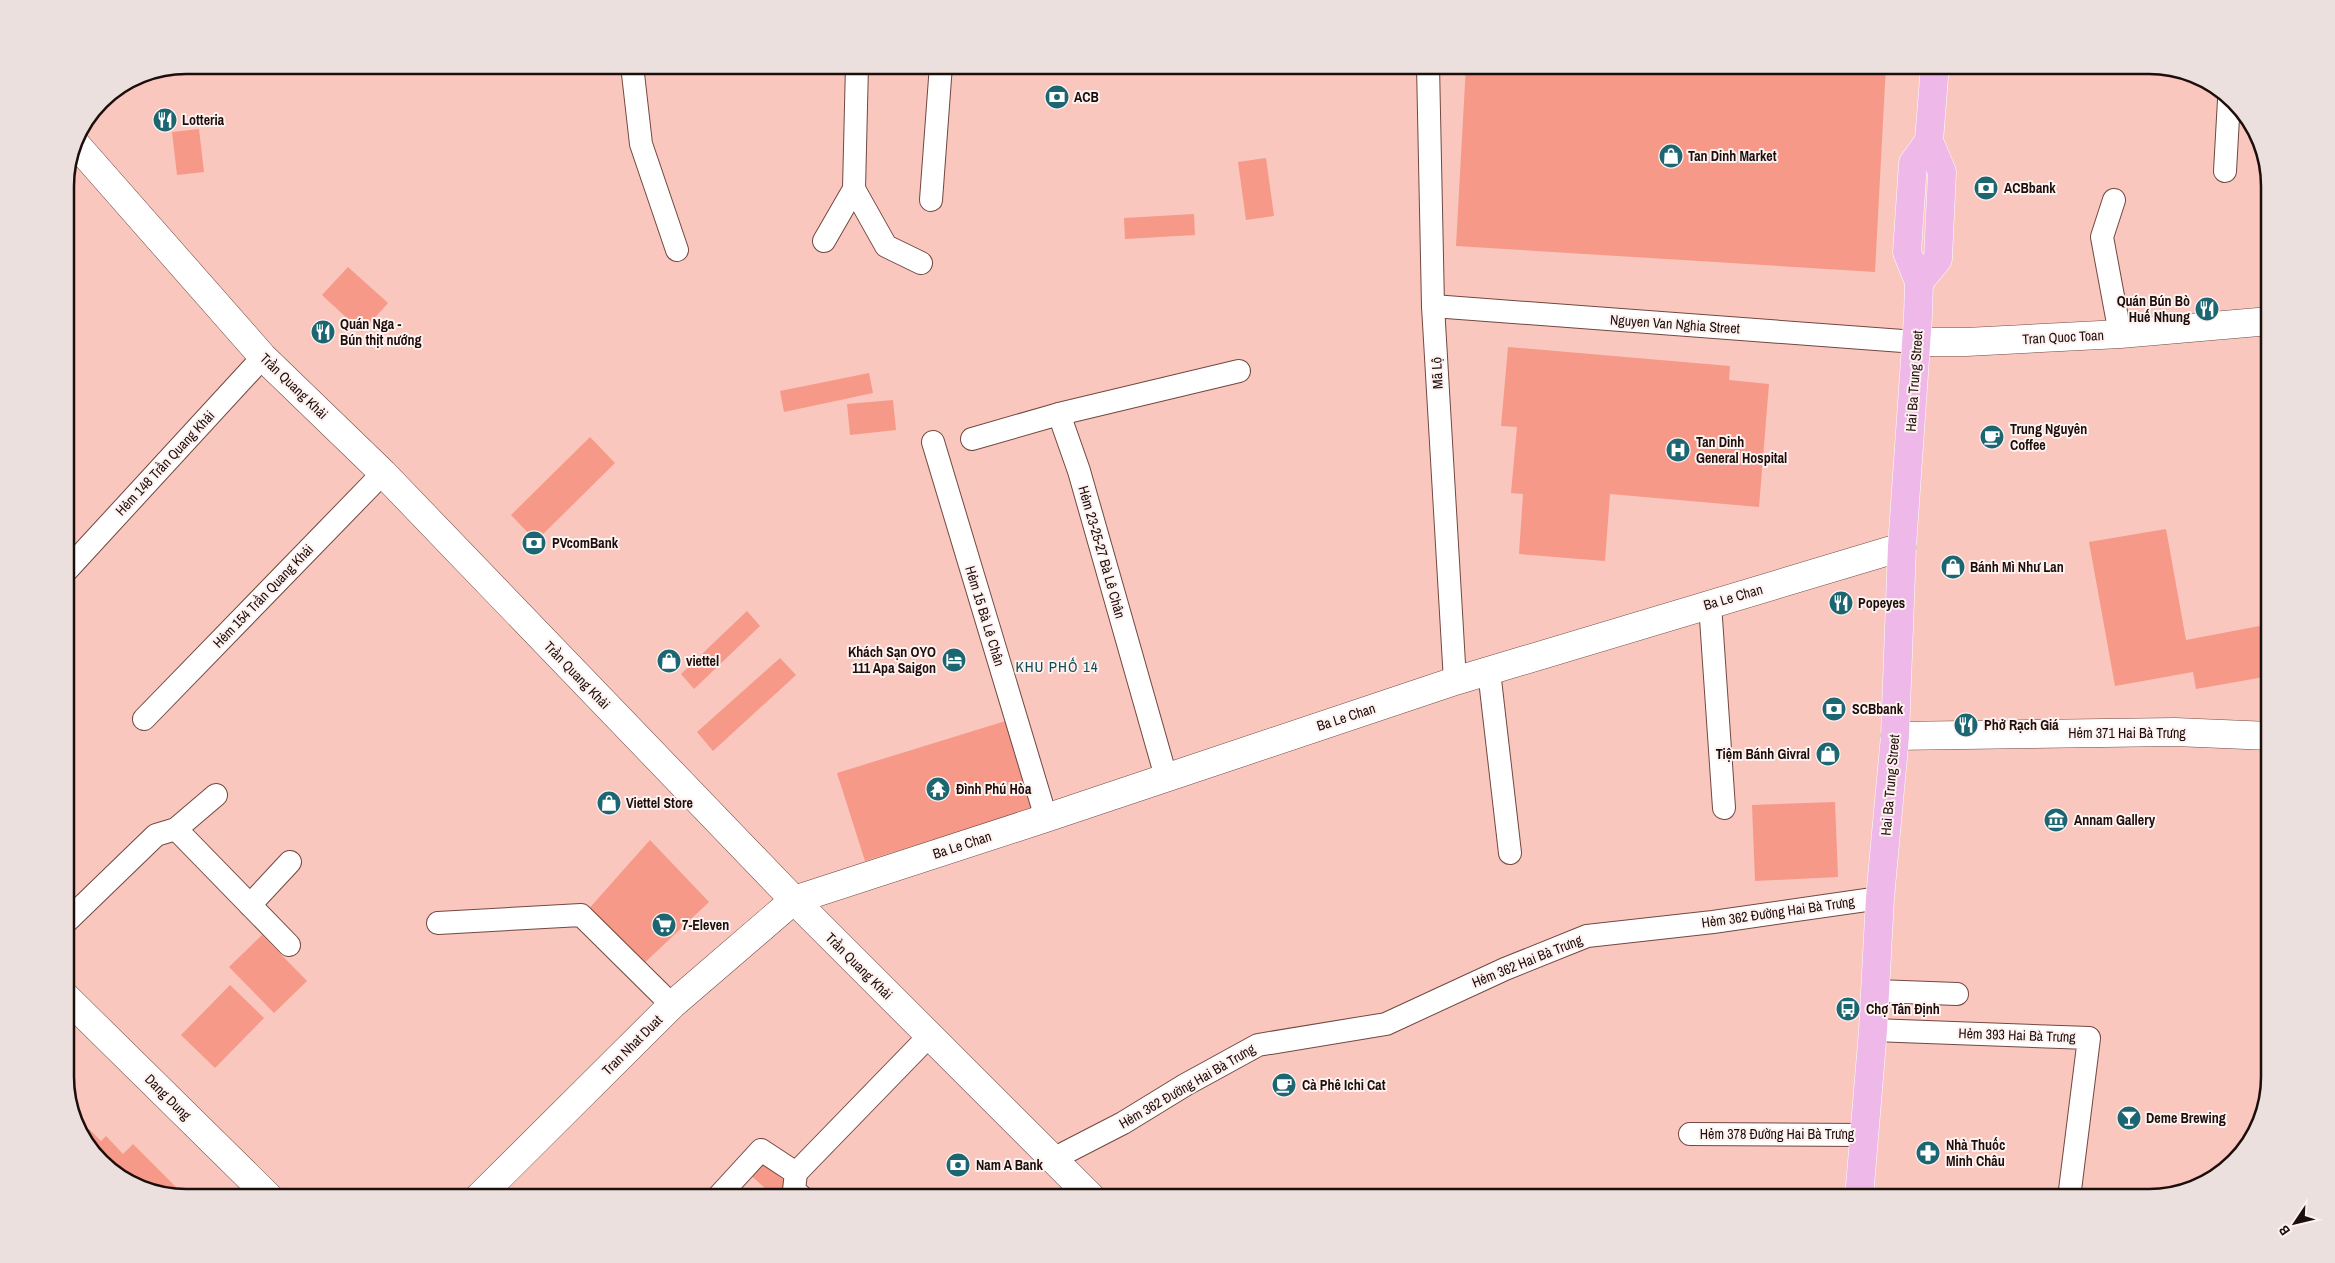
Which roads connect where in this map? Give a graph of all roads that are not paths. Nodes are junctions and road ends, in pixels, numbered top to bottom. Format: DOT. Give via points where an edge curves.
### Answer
graph roads {
  1 [pos="633,74"];
  2 [pos="857,74"];
  3 [pos="940,74"];
  4 [pos="1428,74"];
  5 [pos="1934,74"];
  6 [pos="2229,107"];
  7 [pos="80,149"];
  8 [pos="2225,171"];
  9 [pos="854,189"];
  10 [pos="931,200"];
  11 [pos="2114,200"];
  12 [pos="824,241"];
  13 [pos="677,250"];
  14 [pos="921,263"];
  15 [pos="1433,306"];
  16 [pos="2261,322"];
  17 [pos="2120,334"];
  18 [pos="1916,342"];
  19 [pos="263,356"];
  20 [pos="1239,371"];
  21 [pos="1059,414"];
  22 [pos="972,438"];
  23 [pos="933,442"];
  24 [pos="383,473"];
  25 [pos="1902,547"];
  26 [pos="74,562"];
  27 [pos="1710,604"];
  28 [pos="1489,671"];
  29 [pos="1455,681"];
  30 [pos="144,719"];
  31 [pos="1895,736"];
  32 [pos="2261,736"];
  33 [pos="1166,777"];
  34 [pos="216,795"];
  35 [pos="1724,808"];
  36 [pos="1046,818"];
  37 [pos="176,829"];
  38 [pos="1510,853"];
  39 [pos="290,862"];
  40 [pos="1880,898"];
  41 [pos="794,900"];
  42 [pos="250,905"];
  43 [pos="74,914"];
  44 [pos="438,923"];
  45 [pos="1675,926"];
  46 [pos="289,945"];
  47 [pos="1876,991"];
  48 [pos="1957,994"];
  49 [pos="74,1005"];
  50 [pos="672,1005"];
  51 [pos="1386,1024"];
  52 [pos="1873,1030"];
  53 [pos="929,1036"];
  54 [pos="1690,1134"];
  55 [pos="1864,1135"];
  56 [pos="1055,1158"];
  57 [pos="796,1174"];
  58 [pos="261,1189"];
  59 [pos="487,1189"];
  60 [pos="725,1189"];
  61 [pos="794,1189"];
  62 [pos="1084,1189"];
  63 [pos="1860,1189"];
  64 [pos="2070,1189"];
  1 -- 13 [label="lane" via="640,144"];
  2 -- 9 [label="lane"];
  3 -- 10 [label="lane"];
  4 -- 15 [label="lane, Mã Lộ"];
  5 -- 18 [label="main road, Hai Ba Trung Street" via="1929,141 1942,172 1938,259 1919,282"];
  6 -- 8 [label="lane"];
  7 -- 19 [label="street, Trần Quang Khải"];
  9 -- 12 [label="lane"];
  9 -- 14 [label="lane" via="886,246"];
  11 -- 17 [label="lane" via="2102,237"];
  15 -- 18 [label="lane, Nguyen Van Nghia Street"];
  15 -- 29 [label="lane, Mã Lộ"];
  16 -- 17 [label="street, Tran Quoc Toan"];
  17 -- 18 [label="street, Tran Quoc Toan"];
  18 -- 25 [label="main road, Hai Ba Trung Street"];
  19 -- 24 [label="street, Trần Quang Khải"];
  19 -- 26 [label="lane, Hẻm 148 Trần Quang Khải"];
  20 -- 21 [label="lane"];
  21 -- 22 [label="lane"];
  21 -- 33 [label="lane, Hẻm 23-25-27 Bà Lê Chân" via="1079,471"];
  23 -- 36 [label="lane, Hẻm 15 Bà Lê Chân"];
  24 -- 30 [label="lane, Hẻm 154 Trần Quang Khải"];
  24 -- 41 [label="street, Trần Quang Khải"];
  25 -- 27 [label="street, Ba Le Chan"];
  25 -- 31 [label="main road, Hai Ba Trung Street"];
  27 -- 28 [label="street, Ba Le Chan"];
  27 -- 35 [label="lane"];
  28 -- 29 [label="street, Ba Le Chan"];
  28 -- 38 [label="lane"];
  29 -- 33 [label="street, Ba Le Chan"];
  31 -- 32 [label="street, Hẻm 371 Hai Bà Trưng" via="2175,732"];
  31 -- 40 [label="main road, Hai Ba Trung Street"];
  33 -- 36 [label="street, Ba Le Chan"];
  34 -- 37 [label="lane"];
  36 -- 41 [label="street, Ba Le Chan"];
  37 -- 42 [label="lane"];
  37 -- 43 [label="lane" via="156,835"];
  39 -- 42 [label="lane"];
  40 -- 45 [label="lane, Hẻm 362 Đường Hai Bà Trưng"];
  40 -- 47 [label="main road, Hai Ba Trung Street"];
  41 -- 50 [label="street, Tran Nhat Duat"];
  41 -- 53 [label="street, Trần Quang Khải"];
  42 -- 46 [label="lane"];
  44 -- 50 [label="lane" via="581,915"];
  45 -- 51 [label="lane, Hẻm 362 Hai Bà Trưng" via="1587,936 1505,969"];
  47 -- 48 [label="lane"];
  47 -- 52 [label="main road, Hai Ba Trung Street"];
  49 -- 58 [label="street, Dang Dung"];
  50 -- 59 [label="street, Tran Nhat Duat"];
  51 -- 56 [label="lane, Hẻm 362 Đường Hai Bà Trưng" via="1258,1045"];
  52 -- 55 [label="main road, Hai Ba Trung Street"];
  52 -- 64 [label="lane, Hẻm 393 Hai Bà Trưng" via="2090,1038"];
  53 -- 56 [label="street, Trần Quang Khải"];
  53 -- 57 [label="lane"];
  54 -- 55 [label="lane, Hẻm 378 Đường Hai Bà Trưng"];
  55 -- 63 [label="main road, Hai Ba Trung Street"];
  56 -- 62 [label="street, Trần Quang Khải"];
  57 -- 60 [label="lane" via="761,1150"];
  57 -- 61 [label="lane"];
}
